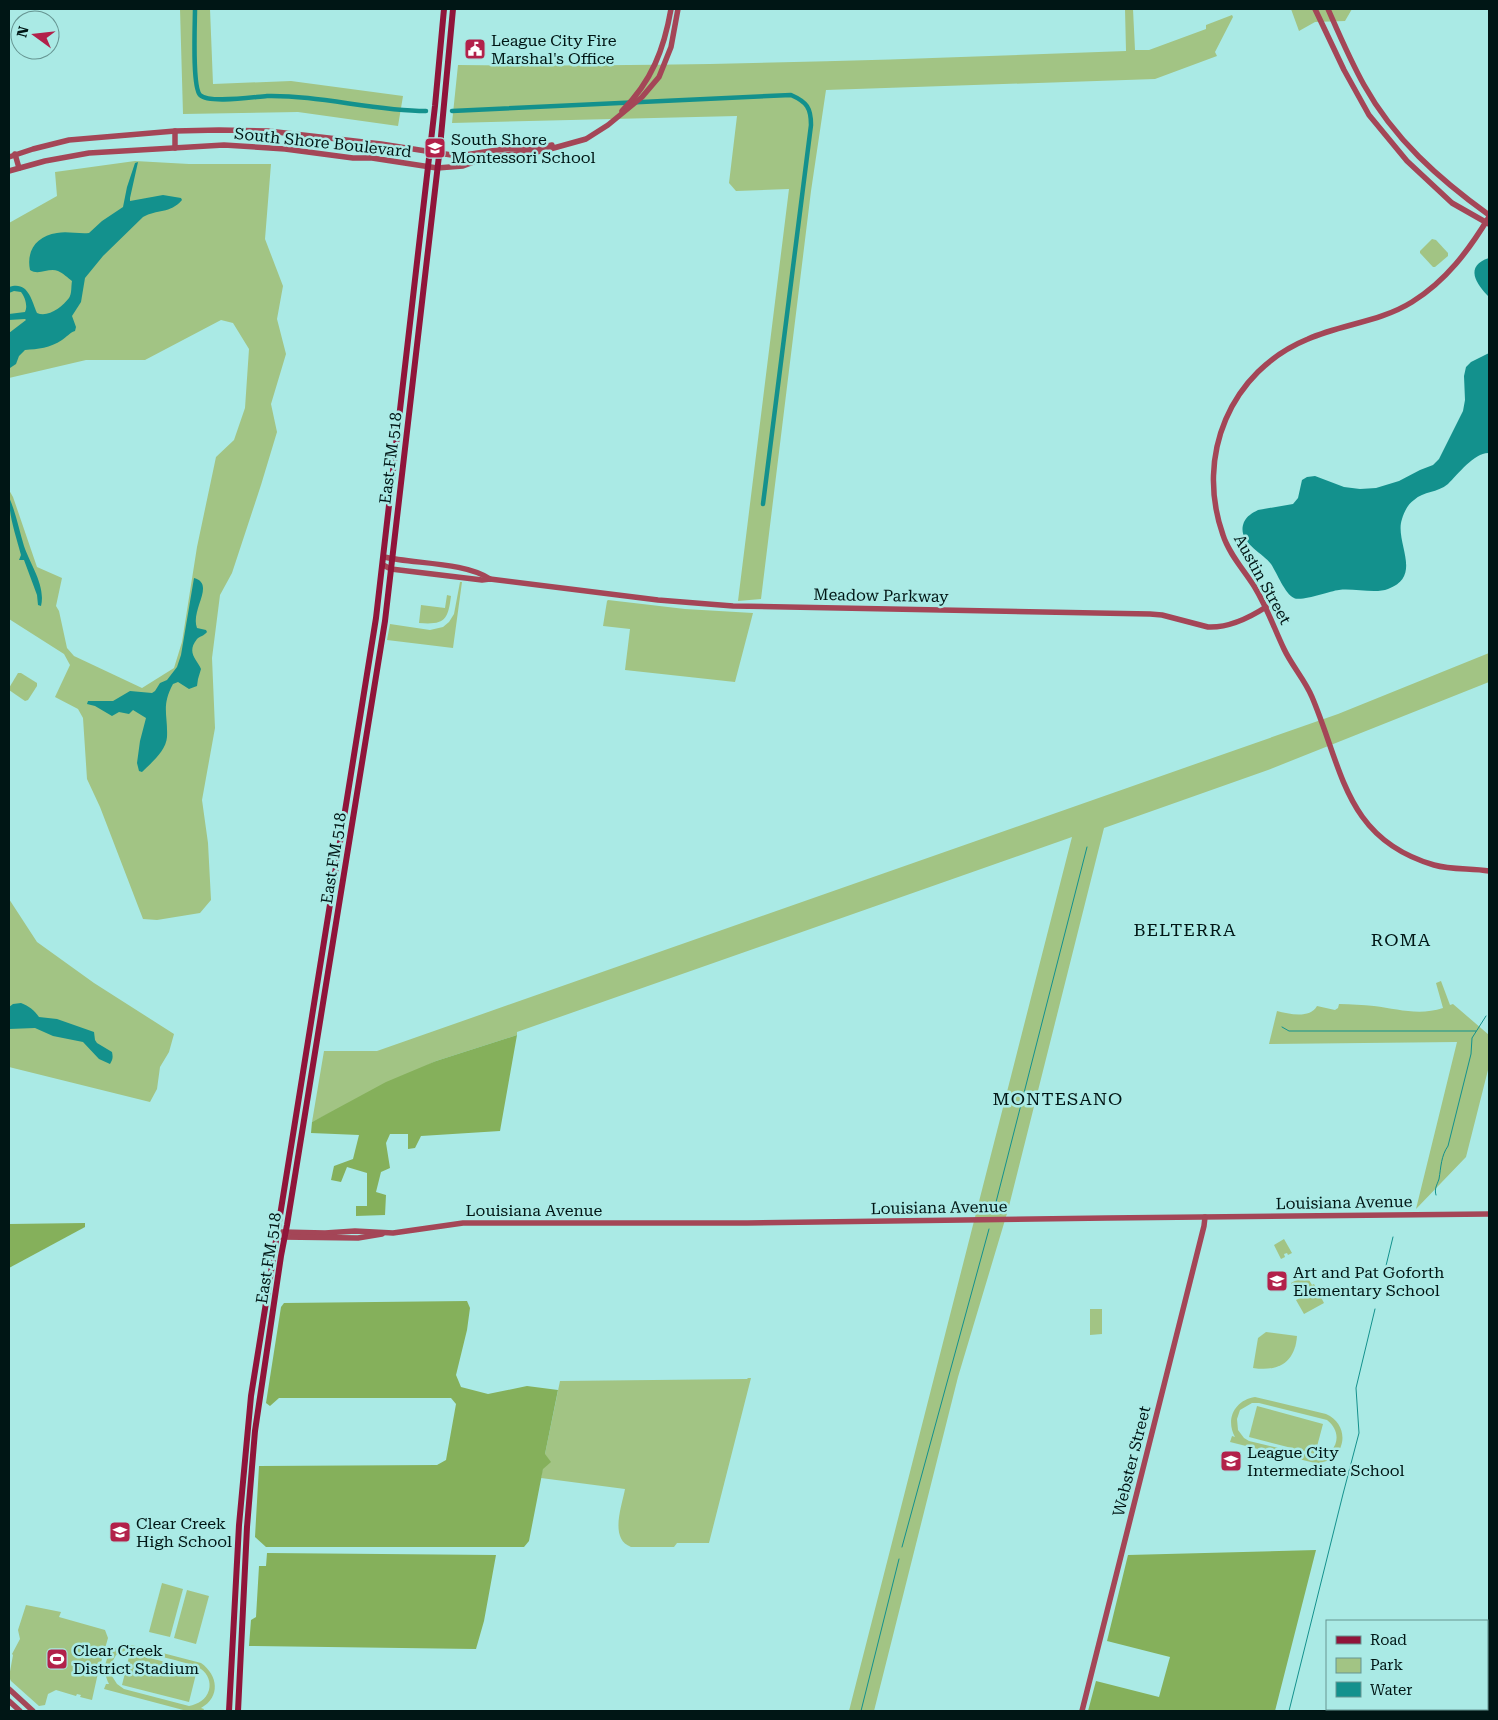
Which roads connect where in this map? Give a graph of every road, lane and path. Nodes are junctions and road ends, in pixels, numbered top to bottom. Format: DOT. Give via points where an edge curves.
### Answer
graph roads {
  1 [pos="444,9"];
  2 [pos="453,9"];
  3 [pos="670,9"];
  4 [pos="678,9"];
  5 [pos="1315,9"];
  6 [pos="1328,9"];
  7 [pos="442,45"];
  8 [pos="451,46"];
  9 [pos="638,97"];
  10 [pos="175,131"];
  11 [pos="175,148"];
  12 [pos="430,151"];
  13 [pos="440,152"];
  14 [pos="16,154"];
  15 [pos="9,157"];
  16 [pos="427,167"];
  17 [pos="20,168"];
  18 [pos="437,168"];
  19 [pos="9,172"];
  20 [pos="1488,220"];
  21 [pos="401,406"];
  22 [pos="410,407"];
  23 [pos="384,557"];
  24 [pos="392,559"];
  25 [pos="383,565"];
  26 [pos="391,569"];
  27 [pos="490,579"];
  28 [pos="1266,607"];
  29 [pos="1489,871"];
  30 [pos="291,1154"];
  31 [pos="298,1155"];
  32 [pos="1489,1214"];
  33 [pos="1205,1217"];
  34 [pos="278,1234"];
  35 [pos="286,1235"];
  36 [pos="263,1318"];
  37 [pos="272,1319"];
  38 [pos="251,1396"];
  39 [pos="260,1397"];
  40 [pos="243,1477"];
  41 [pos="251,1478"];
  42 [pos="239,1525"];
  43 [pos="247,1527"];
  44 [pos="244,1590"];
  45 [pos="235,1591"];
  46 [pos="230,1685"];
  47 [pos="240,1685"];
  48 [pos="9,1689"];
  49 [pos="9,1701"];
  50 [pos="20,1711"];
  51 [pos="33,1711"];
  52 [pos="229,1711"];
  53 [pos="238,1711"];
  54 [pos="1082,1711"];
  1 -- 7 [label="main road, East FM 518"];
  2 -- 8 [label="main road, East FM 518"];
  3 -- 9 [label="street, South Shore Boulevard" via="666,35 656,63"];
  4 -- 9 [label="street, South Shore Boulevard" via="673,40 659,77"];
  5 -- 20 [label="street" via="1369,116 1407,161 1446,197"];
  6 -- 20 [label="street" via="1364,86 1397,132 1435,174"];
  7 -- 8 [label="main road"];
  7 -- 12 [label="main road, East FM 518"];
  8 -- 13 [label="main road, East FM 518"];
  9 -- 13 [label="street, South Shore Boulevard" via="594,131 575,140 538,148 458,156"];
  9 -- 18 [label="street, South Shore Boulevard" via="608,126 577,142 543,151 487,157 463,166"];
  10 -- 11 [label="street"];
  10 -- 12 [label="street, South Shore Boulevard" via="268,131"];
  10 -- 14 [label="street, South Shore Boulevard" via="69,140"];
  11 -- 16 [label="street, South Shore Boulevard" via="224,145 285,149"];
  11 -- 17 [label="street, South Shore Boulevard" via="89,154"];
  12 -- 13 [label="street, South Shore Boulevard"];
  12 -- 16 [label="main road, East FM 518"];
  13 -- 18 [label="main road, East FM 518"];
  14 -- 15 [label="street, South Shore Boulevard"];
  14 -- 17 [label="street"];
  16 -- 18 [label="street, South Shore Boulevard"];
  16 -- 21 [label="main road, East FM 518"];
  17 -- 19 [label="street, South Shore Boulevard"];
  18 -- 22 [label="main road, East FM 518"];
  20 -- 28 [label="street, Austin Street" via="1454,268 1433,287 1387,315 1325,332 1288,348 1270,360 1246,385 1230,411 1214,457 1214,502 1223,538"];
  21 -- 22 [label="main road"];
  21 -- 23 [label="main road, East FM 518"];
  22 -- 24 [label="main road, East FM 518"];
  23 -- 24 [label="street, Meadow Parkway"];
  23 -- 25 [label="main road, East FM 518"];
  24 -- 26 [label="main road, East FM 518"];
  24 -- 27 [label="street, Meadow Parkway" via="460,568 484,574"];
  25 -- 26 [label="street, Meadow Parkway"];
  25 -- 30 [label="main road, East FM 518"];
  26 -- 27 [label="street, Meadow Parkway"];
  26 -- 31 [label="main road, East FM 518" via="368,735"];
  27 -- 28 [label="street, Meadow Parkway" via="715,605 1150,614 1208,628 1240,621"];
  28 -- 29 [label="street, Austin Street" via="1285,650 1313,699 1346,792 1371,829 1398,850 1422,861 1444,867"];
  30 -- 31 [label="main road"];
  30 -- 34 [label="main road, East FM 518"];
  31 -- 35 [label="main road, East FM 518"];
  32 -- 33 [label="street, Louisiana Avenue"];
  33 -- 35 [label="street, Louisiana Avenue" via="463,1223 389,1233 355,1231"];
  33 -- 54 [label="street, Webster Street"];
  34 -- 35 [label="street, Louisiana Avenue"];
  34 -- 36 [label="main road, East FM 518"];
  35 -- 37 [label="main road, East FM 518"];
  36 -- 37 [label="main road"];
  36 -- 38 [label="main road, East FM 518"];
  37 -- 39 [label="main road, East FM 518"];
  38 -- 39 [label="main road"];
  38 -- 40 [label="main road, East FM 518"];
  39 -- 41 [label="main road, East FM 518"];
  40 -- 41 [label="main road"];
  40 -- 42 [label="main road, East FM 518"];
  41 -- 43 [label="main road, East FM 518"];
  42 -- 43 [label="main road"];
  42 -- 45 [label="main road, East FM 518"];
  43 -- 44 [label="main road, East FM 518"];
  44 -- 45 [label="main road"];
  44 -- 47 [label="main road, East FM 518"];
  45 -- 46 [label="main road, East FM 518"];
  46 -- 47 [label="main road"];
  46 -- 52 [label="main road, East FM 518"];
  47 -- 53 [label="main road, East FM 518"];
  48 -- 51 [label="street"];
  49 -- 50 [label="street"];
}
